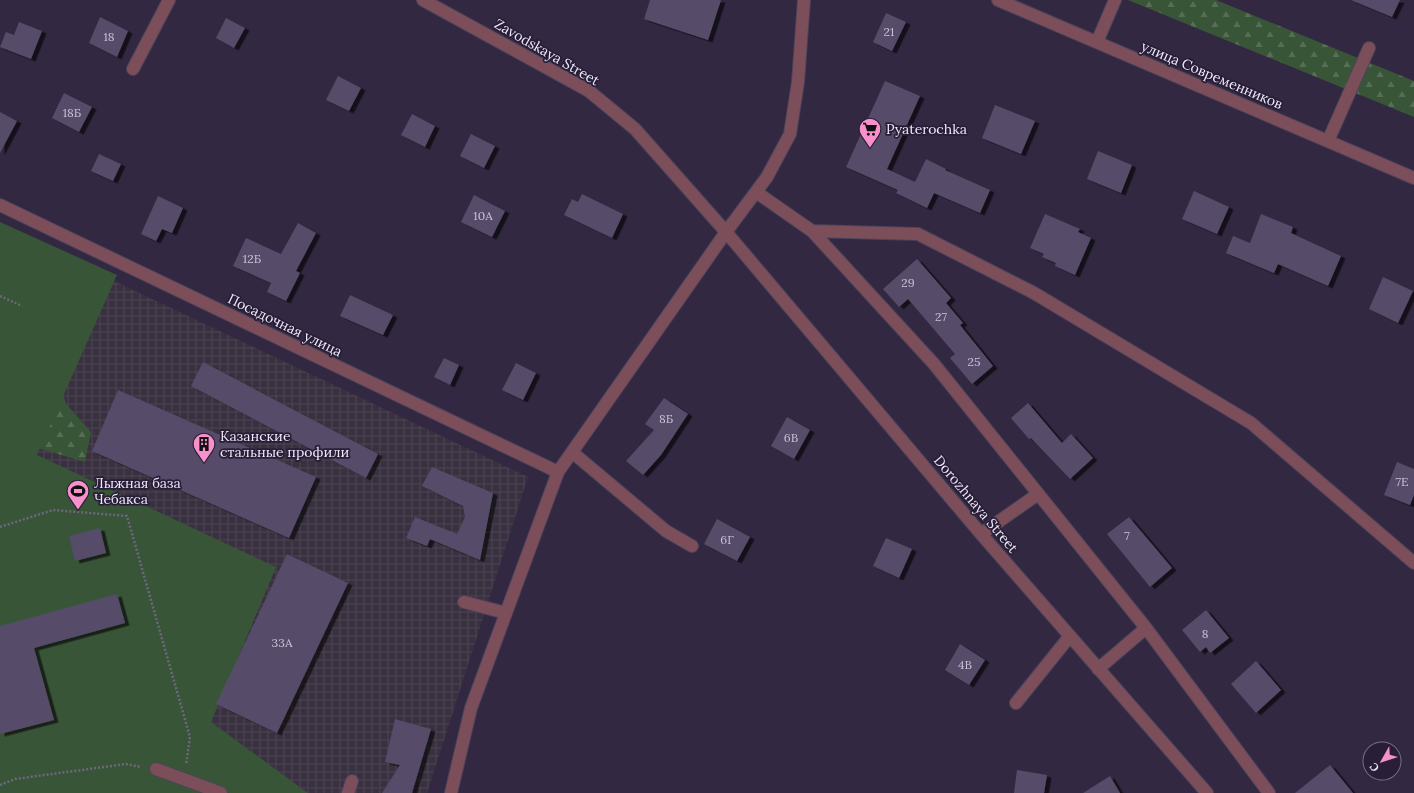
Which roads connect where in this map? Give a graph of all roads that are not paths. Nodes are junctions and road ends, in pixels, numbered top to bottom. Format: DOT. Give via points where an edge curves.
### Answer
graph roads {
  1 [pos="169,0"];
  2 [pos="804,0"];
  3 [pos="998,0"];
  4 [pos="1115,0"];
  5 [pos="429,1"];
  6 [pos="1097,42"];
  7 [pos="1369,48"];
  8 [pos="133,69"];
  9 [pos="1328,141"];
  10 [pos="1414,178"];
  11 [pos="756,192"];
  12 [pos="0,205"];
  13 [pos="812,231"];
  14 [pos="726,232"];
  15 [pos="572,452"];
  16 [pos="558,472"];
  17 [pos="1038,494"];
  18 [pos="981,534"];
  19 [pos="692,546"];
  20 [pos="1414,563"];
  21 [pos="464,602"];
  22 [pos="506,613"];
  23 [pos="1146,628"];
  24 [pos="1070,636"];
  25 [pos="1098,669"];
  26 [pos="1016,703"];
  27 [pos="156,769"];
  28 [pos="220,793"];
  29 [pos="451,793"];
  30 [pos="1207,793"];
  31 [pos="1269,793"];
  1 -- 8 [label="street"];
  2 -- 11 [label="street" via="798,82 790,134"];
  3 -- 6 [label="street, улица Современников"];
  4 -- 6 [label="street"];
  5 -- 14 [label="street, Zavodskaya Street" via="589,92 635,129"];
  6 -- 9 [label="street, улица Современников"];
  7 -- 9 [label="street"];
  9 -- 10 [label="street, улица Современников"];
  11 -- 13 [label="street"];
  11 -- 14 [label="street"];
  12 -- 16 [label="street, Посадочная улица"];
  13 -- 17 [label="street" via="934,364"];
  13 -- 20 [label="street" via="918,234 1034,293 1251,423"];
  14 -- 15 [label="street"];
  14 -- 18 [label="street, Dorozhnaya Street"];
  15 -- 16 [label="street"];
  15 -- 19 [label="street" via="666,531"];
  16 -- 22 [label="street"];
  17 -- 18 [label="street"];
  17 -- 23 [label="street"];
  18 -- 24 [label="street, Dorozhnaya Street"];
  21 -- 22 [label="street"];
  22 -- 29 [label="street" via="471,708"];
  23 -- 25 [label="street"];
  23 -- 31 [label="street"];
  24 -- 25 [label="street, Dorozhnaya Street"];
  24 -- 26 [label="street"];
  25 -- 30 [label="street, Dorozhnaya Street"];
  27 -- 28 [label="street"];
}
